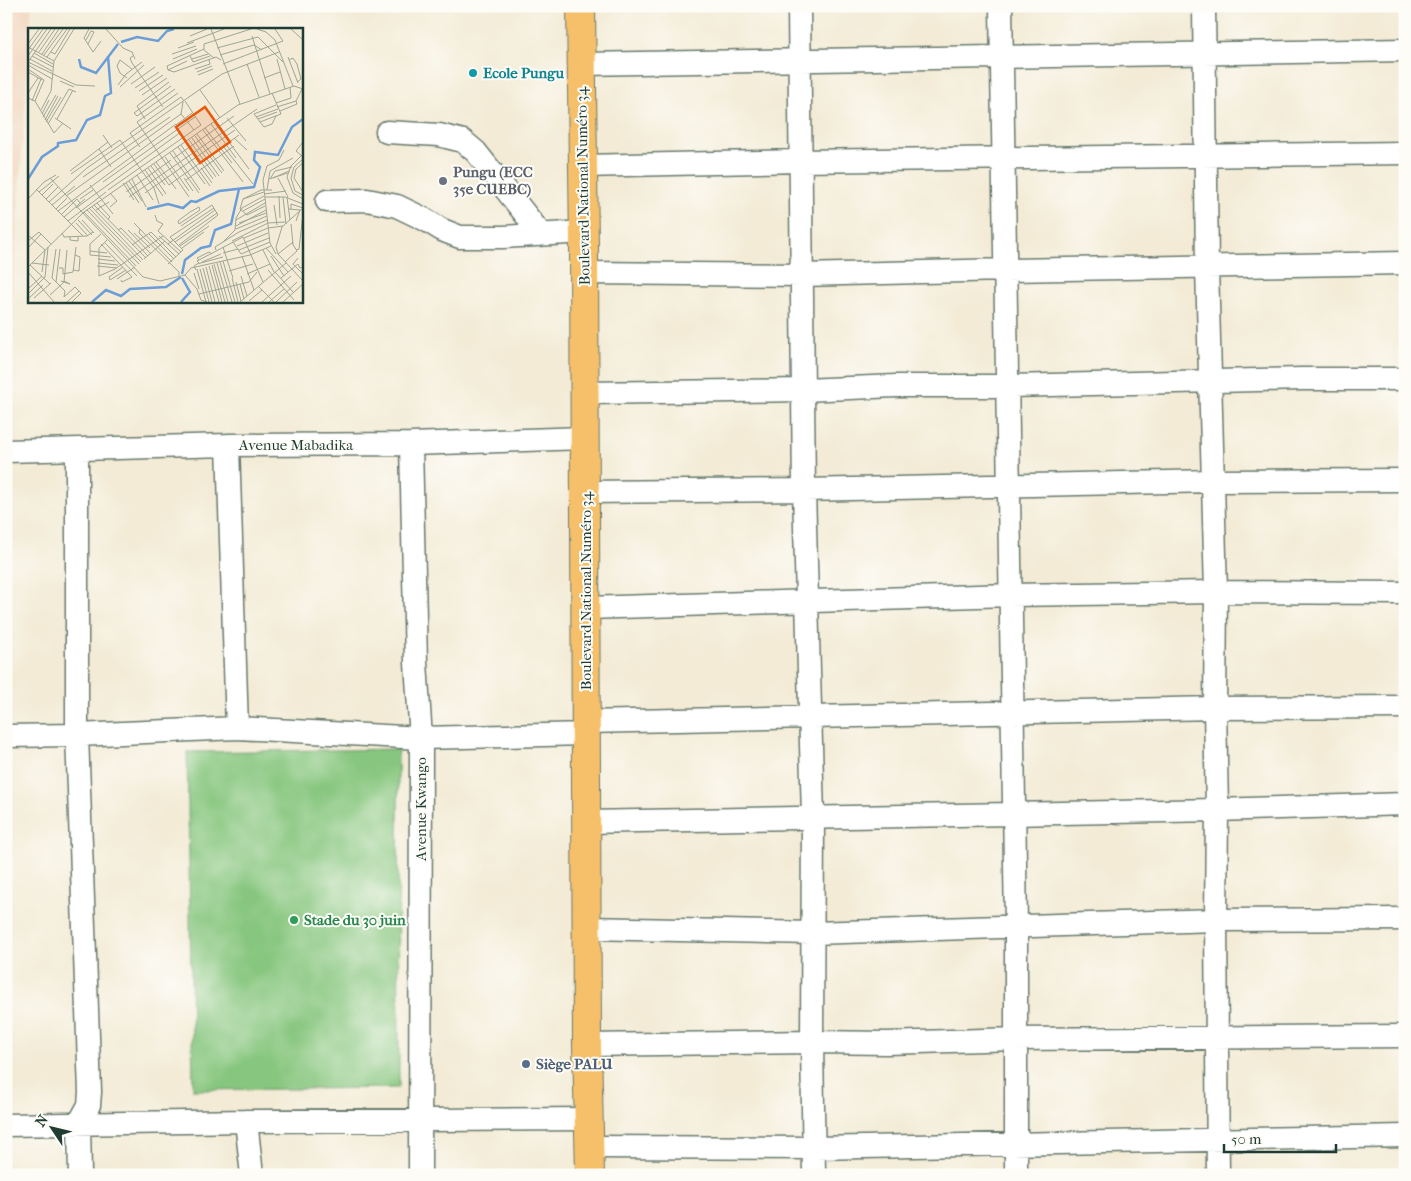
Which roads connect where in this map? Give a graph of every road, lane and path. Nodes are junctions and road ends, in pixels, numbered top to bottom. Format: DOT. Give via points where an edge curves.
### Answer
graph roads {
  1 [pos="581,6"];
  2 [pos="799,6"];
  3 [pos="1001,6"];
  4 [pos="1204,6"];
  5 [pos="1405,50"];
  6 [pos="1206,54"];
  7 [pos="1002,57"];
  8 [pos="800,60"];
  9 [pos="581,64"];
  10 [pos="387,132"];
  11 [pos="1405,153"];
  12 [pos="1206,156"];
  13 [pos="1004,159"];
  14 [pos="800,161"];
  15 [pos="583,166"];
  16 [pos="327,202"];
  17 [pos="584,232"];
  18 [pos="541,234"];
  19 [pos="1405,263"];
  20 [pos="1207,267"];
  21 [pos="1005,270"];
  22 [pos="584,273"];
  23 [pos="802,276"];
  24 [pos="1405,379"];
  25 [pos="1210,382"];
  26 [pos="1007,386"];
  27 [pos="803,390"];
  28 [pos="584,393"];
  29 [pos="585,438"];
  30 [pos="411,444"];
  31 [pos="228,445"];
  32 [pos="77,450"];
  33 [pos="6,451"];
  34 [pos="1213,480"];
  35 [pos="1405,480"];
  36 [pos="1008,485"];
  37 [pos="804,490"];
  38 [pos="586,492"];
  39 [pos="1216,592"];
  40 [pos="1405,593"];
  41 [pos="1010,595"];
  42 [pos="807,601"];
  43 [pos="586,608"];
  44 [pos="1405,707"];
  45 [pos="1215,708"];
  46 [pos="1014,712"];
  47 [pos="811,716"];
  48 [pos="237,728"];
  49 [pos="586,728"];
  50 [pos="77,735"];
  51 [pos="6,736"];
  52 [pos="421,738"];
  53 [pos="1405,804"];
  54 [pos="1217,810"];
  55 [pos="1014,813"];
  56 [pos="813,817"];
  57 [pos="586,822"];
  58 [pos="1405,919"];
  59 [pos="1216,920"];
  60 [pos="1016,925"];
  61 [pos="587,928"];
  62 [pos="812,933"];
  63 [pos="1405,1036"];
  64 [pos="1217,1037"];
  65 [pos="1016,1040"];
  66 [pos="812,1042"];
  67 [pos="587,1045"];
  68 [pos="420,1119"];
  69 [pos="590,1119"];
  70 [pos="246,1121"];
  71 [pos="79,1123"];
  72 [pos="6,1125"];
  73 [pos="1405,1136"];
  74 [pos="1218,1140"];
  75 [pos="1016,1143"];
  76 [pos="590,1147"];
  77 [pos="815,1148"];
  78 [pos="80,1175"];
  79 [pos="252,1175"];
  80 [pos="420,1175"];
  81 [pos="590,1175"];
  82 [pos="814,1175"];
  83 [pos="1016,1175"];
  84 [pos="1218,1175"];
  1 -- 9 [label="main road, Boulevard National Numéro 34"];
  2 -- 8 [label="street"];
  3 -- 7 [label="street"];
  4 -- 6 [label="street"];
  5 -- 6 [label="street"];
  6 -- 7 [label="street"];
  6 -- 12 [label="street"];
  7 -- 8 [label="street"];
  7 -- 13 [label="street"];
  8 -- 9 [label="street"];
  8 -- 14 [label="street"];
  9 -- 15 [label="main road, Boulevard National Numéro 34"];
  10 -- 18 [label="street" via="439,135 463,141 476,152"];
  11 -- 12 [label="street"];
  12 -- 13 [label="street"];
  12 -- 20 [label="street"];
  13 -- 14 [label="street"];
  13 -- 21 [label="street"];
  14 -- 15 [label="street"];
  14 -- 23 [label="street"];
  15 -- 17 [label="main road, Boulevard National Numéro 34"];
  16 -- 18 [label="street" via="367,200 397,206 460,237"];
  17 -- 18 [label="street"];
  17 -- 22 [label="main road, Boulevard National Numéro 34"];
  19 -- 20 [label="street"];
  20 -- 21 [label="street"];
  20 -- 25 [label="street"];
  21 -- 23 [label="street"];
  21 -- 26 [label="street"];
  22 -- 23 [label="street"];
  22 -- 28 [label="main road, Boulevard National Numéro 34"];
  23 -- 27 [label="street"];
  24 -- 25 [label="street"];
  25 -- 26 [label="street"];
  25 -- 34 [label="street"];
  26 -- 27 [label="street"];
  26 -- 36 [label="street"];
  27 -- 28 [label="street"];
  27 -- 37 [label="street"];
  28 -- 29 [label="main road, Boulevard National Numéro 34"];
  29 -- 30 [label="street, Avenue Mabadika"];
  29 -- 38 [label="main road, Boulevard National Numéro 34"];
  30 -- 31 [label="street, Avenue Mabadika"];
  30 -- 52 [label="street, Avenue Kwango"];
  31 -- 32 [label="street, Avenue Mabadika"];
  31 -- 48 [label="street"];
  32 -- 33 [label="street, Avenue Mabadika"];
  32 -- 50 [label="street"];
  34 -- 35 [label="street"];
  34 -- 36 [label="street"];
  34 -- 39 [label="street"];
  36 -- 37 [label="street"];
  36 -- 41 [label="street"];
  37 -- 38 [label="street"];
  37 -- 42 [label="street"];
  38 -- 43 [label="main road, Boulevard National Numéro 34"];
  39 -- 40 [label="street"];
  39 -- 41 [label="street"];
  39 -- 45 [label="street"];
  41 -- 42 [label="street"];
  41 -- 46 [label="street"];
  42 -- 43 [label="street"];
  42 -- 47 [label="street"];
  43 -- 49 [label="main road, Boulevard National Numéro 34"];
  44 -- 45 [label="street"];
  45 -- 46 [label="street"];
  45 -- 54 [label="street"];
  46 -- 47 [label="street"];
  46 -- 55 [label="street"];
  47 -- 49 [label="street"];
  47 -- 56 [label="street"];
  48 -- 50 [label="street"];
  48 -- 52 [label="street"];
  49 -- 52 [label="street"];
  49 -- 57 [label="main road, Boulevard National Numéro 34"];
  50 -- 51 [label="street"];
  50 -- 71 [label="street" via="90,1092 89,1105"];
  52 -- 68 [label="street, Avenue Kwango"];
  53 -- 54 [label="street"];
  54 -- 55 [label="street"];
  54 -- 59 [label="street"];
  55 -- 56 [label="street"];
  55 -- 60 [label="street"];
  56 -- 57 [label="street"];
  56 -- 62 [label="street"];
  57 -- 61 [label="main road, Boulevard National Numéro 34"];
  58 -- 59 [label="street"];
  59 -- 60 [label="street"];
  59 -- 64 [label="street"];
  60 -- 62 [label="street"];
  60 -- 65 [label="street"];
  61 -- 62 [label="street"];
  61 -- 67 [label="main road, Boulevard National Numéro 34"];
  62 -- 66 [label="street"];
  63 -- 64 [label="street"];
  64 -- 65 [label="street"];
  64 -- 74 [label="street"];
  65 -- 66 [label="street"];
  65 -- 75 [label="street"];
  66 -- 67 [label="street"];
  66 -- 77 [label="street"];
  67 -- 69 [label="main road, Boulevard National Numéro 34"];
  68 -- 69 [label="street"];
  68 -- 70 [label="street"];
  68 -- 80 [label="street, Avenue Kwango"];
  69 -- 76 [label="main road, Boulevard National Numéro 34"];
  70 -- 71 [label="street"];
  70 -- 79 [label="street"];
  71 -- 72 [label="street"];
  71 -- 78 [label="street"];
  73 -- 74 [label="street"];
  74 -- 75 [label="street"];
  74 -- 84 [label="street"];
  75 -- 77 [label="street"];
  75 -- 83 [label="street"];
  76 -- 77 [label="street"];
  76 -- 81 [label="main road, Boulevard National Numéro 34"];
  77 -- 82 [label="street"];
}
